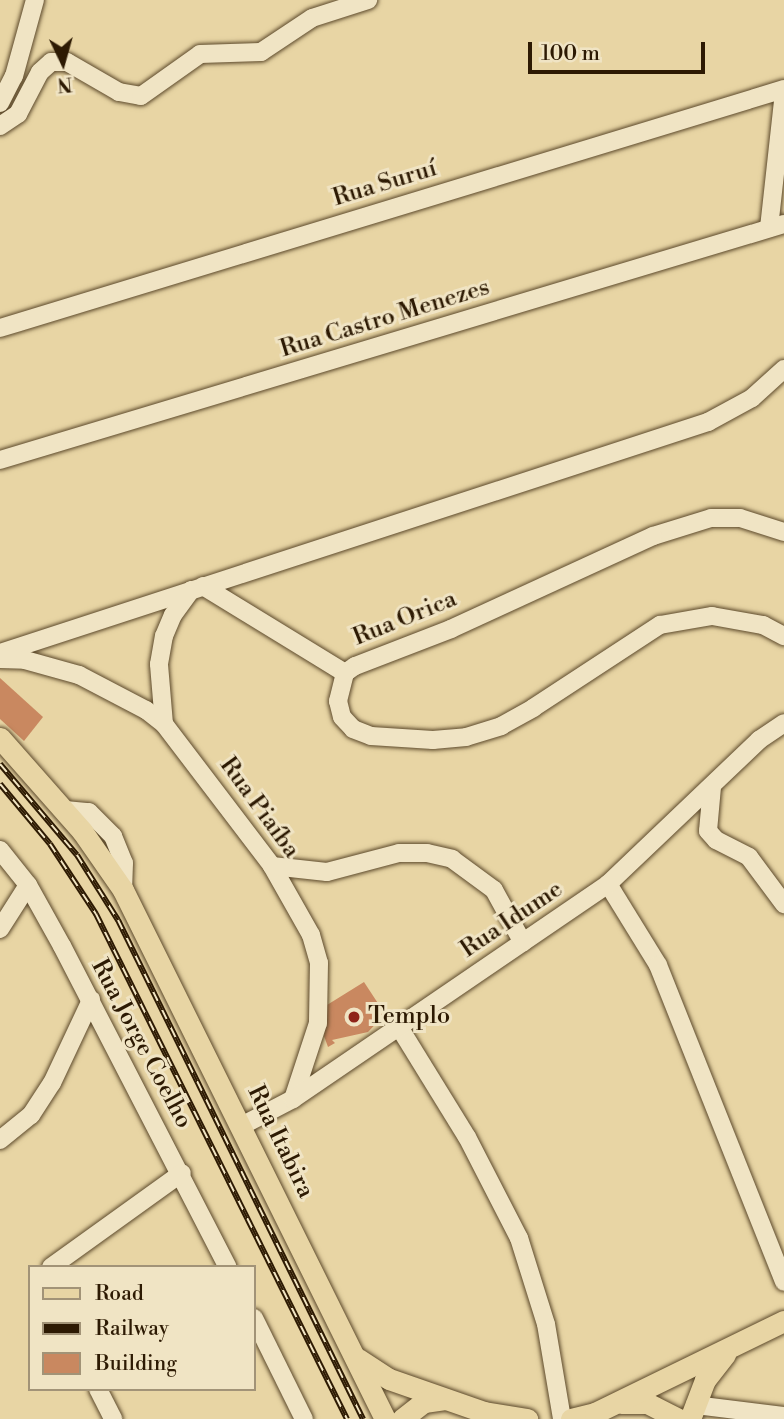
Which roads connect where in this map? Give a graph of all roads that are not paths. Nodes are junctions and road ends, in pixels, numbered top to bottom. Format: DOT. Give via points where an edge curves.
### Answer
graph roads {
  1 [pos="35,0"];
  2 [pos="368,0"];
  3 [pos="784,91"];
  4 [pos="0,103"];
  5 [pos="0,126"];
  6 [pos="777,226"];
  7 [pos="0,328"];
  8 [pos="784,369"];
  9 [pos="0,460"];
  10 [pos="784,532"];
  11 [pos="197,588"];
  12 [pos="784,636"];
  13 [pos="0,653"];
  14 [pos="0,659"];
  15 [pos="345,673"];
  16 [pos="784,723"];
  17 [pos="164,724"];
  18 [pos="0,738"];
  19 [pos="712,787"];
  20 [pos="0,850"];
  21 [pos="272,866"];
  22 [pos="608,884"];
  23 [pos="28,885"];
  24 [pos="784,904"];
  25 [pos="0,929"];
  26 [pos="523,943"];
  27 [pos="91,1000"];
  28 [pos="399,1027"];
  29 [pos="293,1100"];
  30 [pos="243,1125"];
  31 [pos="0,1140"];
  32 [pos="182,1173"];
  33 [pos="54,1265"];
  34 [pos="227,1265"];
  35 [pos="784,1282"];
  36 [pos="784,1321"];
  37 [pos="256,1322"];
  38 [pos="740,1342"];
  39 [pos="353,1356"];
  40 [pos="99,1391"];
  41 [pos="445,1399"];
  42 [pos="615,1403"];
  43 [pos="688,1414"];
  44 [pos="784,1416"];
  45 [pos="113,1419"];
  46 [pos="304,1419"];
  47 [pos="385,1419"];
  48 [pos="402,1419"];
  49 [pos="527,1419"];
  50 [pos="562,1419"];
  51 [pos="571,1419"];
  1 -- 4 [label="street" via="14,76"];
  2 -- 5 [label="street" via="312,18 261,52 200,54 141,96 118,92 67,62 51,62 40,72 18,114"];
  3 -- 6 [label="street"];
  3 -- 7 [label="street, Rua Suruí"];
  6 -- 9 [label="street, Rua Castro Menezes"];
  8 -- 11 [label="street" via="752,398 708,422"];
  10 -- 15 [label="street, Rua Orica" via="740,518 682,526"];
  11 -- 13 [label="street"];
  11 -- 15 [label="street"];
  11 -- 17 [label="street" via="173,615 164,636 159,664"];
  12 -- 15 [label="street, Rua Orica" via="764,625 724,617 660,625 501,726 433,740 392,740 353,729 342,718 338,701"];
  14 -- 17 [label="street, Rua Piaíba" via="26,660 79,675"];
  16 -- 19 [label="street, Rua Idume" via="759,740"];
  17 -- 21 [label="street, Rua Piaíba"];
  18 -- 30 [label="main road, Rua Itabira" via="65,810 123,890"];
  19 -- 22 [label="street, Rua Idume"];
  19 -- 24 [label="street" via="708,831 749,857"];
  20 -- 23 [label="street, Rua Jorge Coelho"];
  21 -- 26 [label="street" via="327,872 398,853 452,859 494,890"];
  21 -- 29 [label="street, Rua Piaíba" via="307,925 319,963 318,1023"];
  22 -- 26 [label="street, Rua Idume"];
  22 -- 35 [label="street" via="658,965"];
  23 -- 25 [label="street"];
  23 -- 27 [label="street, Rua Jorge Coelho"];
  26 -- 28 [label="street, Rua Idume"];
  27 -- 31 [label="street" via="52,1083 31,1115"];
  27 -- 32 [label="street, Rua Jorge Coelho"];
  28 -- 29 [label="street, Rua Idume"];
  28 -- 50 [label="street" via="467,1137 519,1238 546,1324"];
  29 -- 30 [label="street, Rua Idume"];
  30 -- 39 [label="main road, Rua Itabira"];
  32 -- 33 [label="street"];
  32 -- 34 [label="street, Rua Jorge Coelho"];
  36 -- 38 [label="main road"];
  37 -- 46 [label="street"];
  38 -- 42 [label="main road"];
  38 -- 43 [label="main road" via="713,1367"];
  39 -- 41 [label="main road" via="389,1379"];
  39 -- 47 [label="main road, Rua Itabira"];
  40 -- 45 [label="street"];
  41 -- 48 [label="main road" via="424,1402"];
  41 -- 49 [label="main road"];
  42 -- 43 [label="main road" via="647,1403"];
  42 -- 51 [label="main road"];
  43 -- 44 [label="street"];
}
